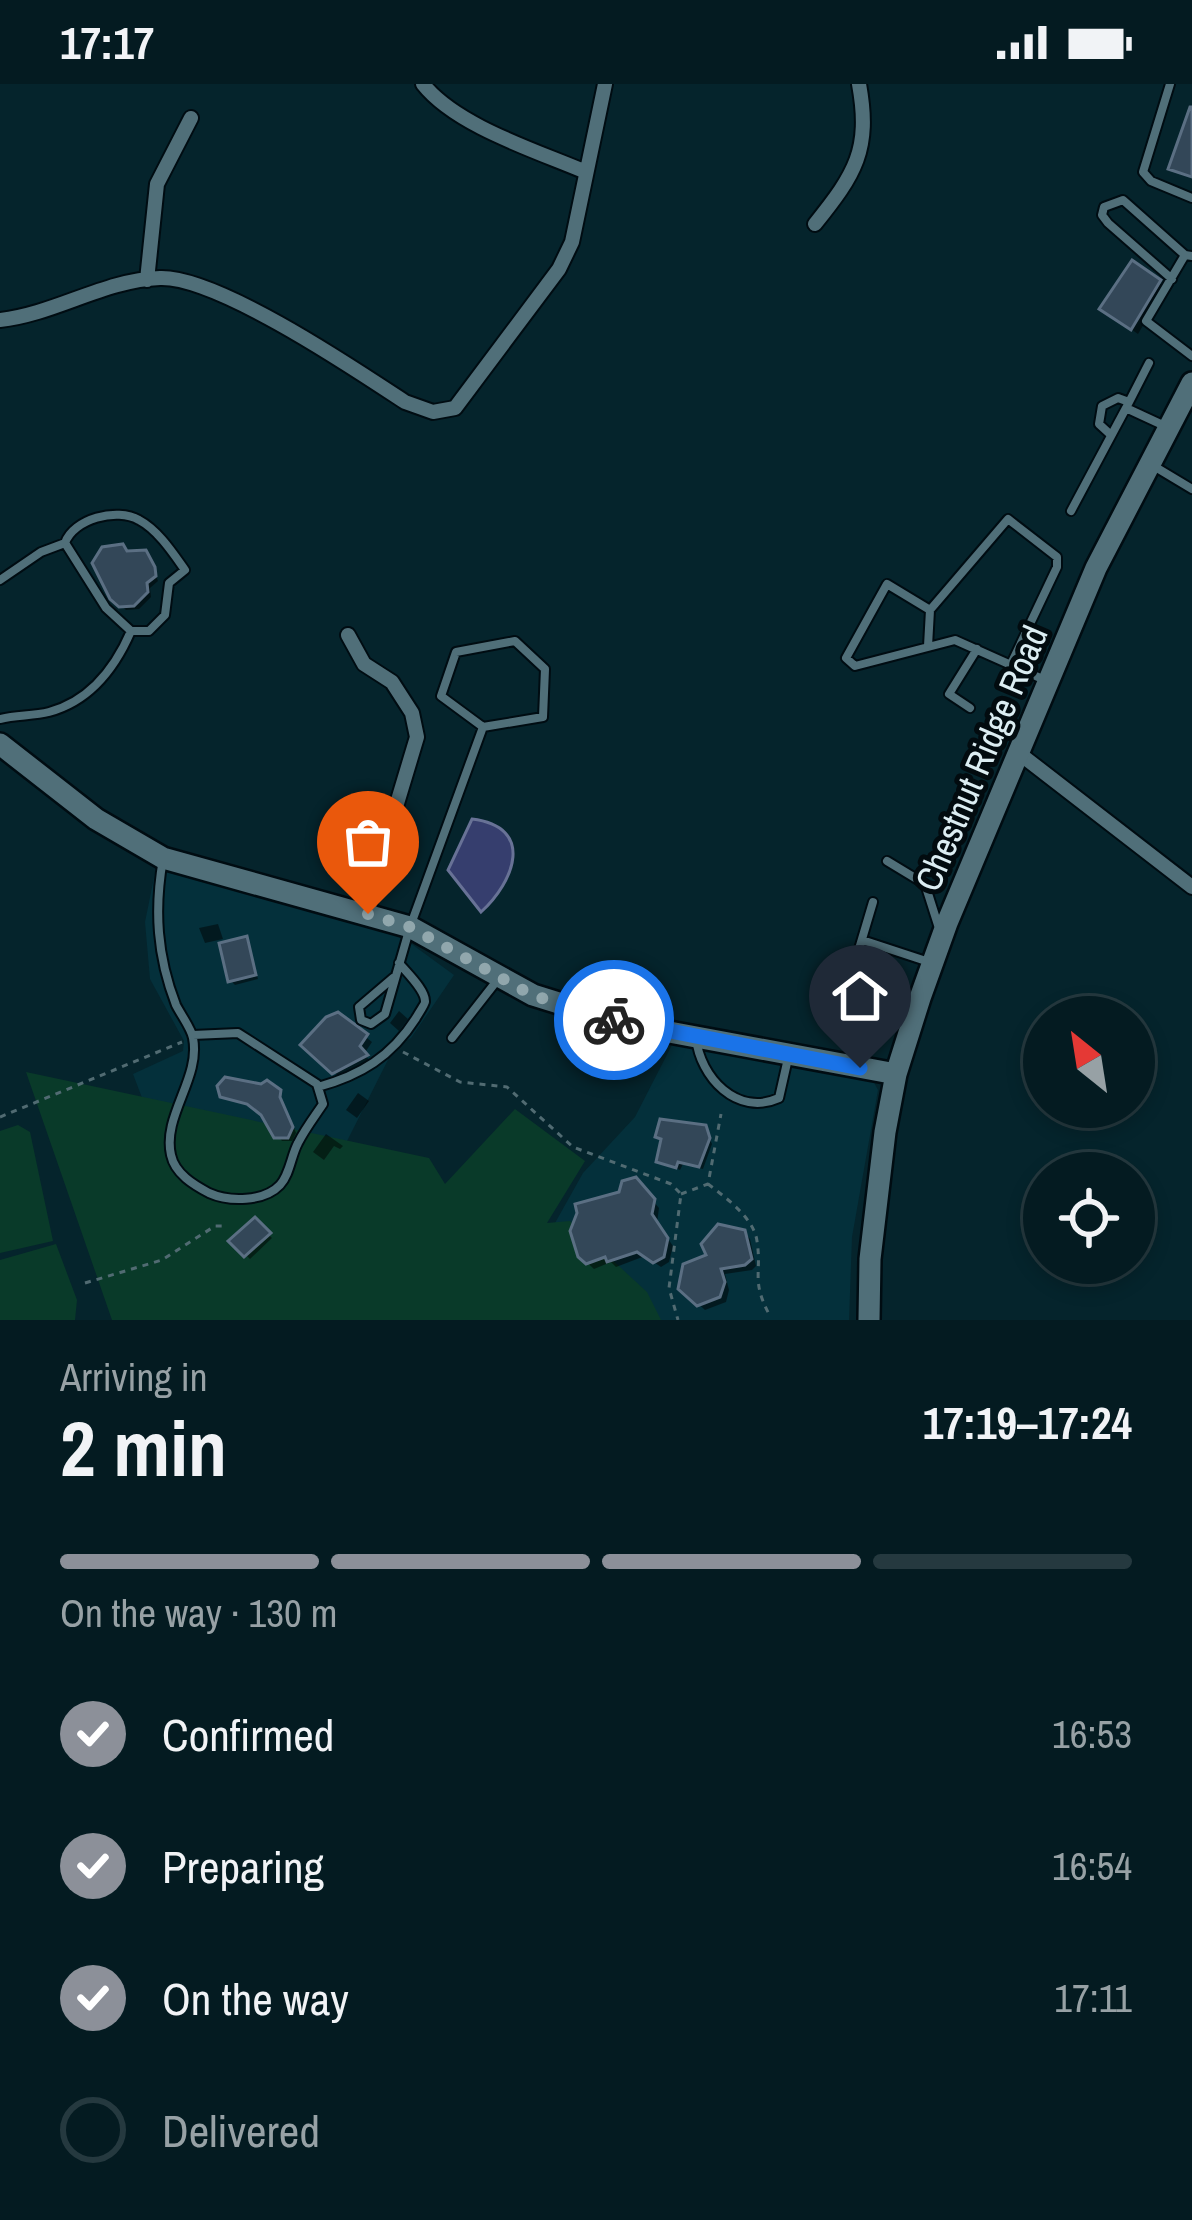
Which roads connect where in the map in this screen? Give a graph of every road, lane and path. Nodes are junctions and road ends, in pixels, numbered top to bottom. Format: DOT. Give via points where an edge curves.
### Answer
graph roads {
  1 [pos="423,84"];
  2 [pos="604,84"];
  3 [pos="860,84"];
  4 [pos="1170,84"];
  5 [pos="191,118"];
  6 [pos="586,172"];
  7 [pos="1192,198"];
  8 [pos="815,224"];
  9 [pos="1188,255"];
  10 [pos="1172,279"];
  11 [pos="147,280"];
  12 [pos="0,320"];
  13 [pos="1188,354"];
  14 [pos="1149,363"];
  15 [pos="1190,393"];
  16 [pos="1127,405"];
  17 [pos="1168,428"];
  18 [pos="1111,435"];
  19 [pos="1150,464"];
  20 [pos="1192,489"];
  21 [pos="1071,511"];
  22 [pos="64,543"];
  23 [pos="0,580"];
  24 [pos="931,610"];
  25 [pos="131,631"];
  26 [pos="348,635"];
  27 [pos="928,646"];
  28 [pos="976,649"];
  29 [pos="1011,664"];
  30 [pos="1049,682"];
  31 [pos="970,708"];
  32 [pos="0,719"];
  33 [pos="483,727"];
  34 [pos="0,743"];
  35 [pos="1019,754"];
  36 [pos="163,858"];
  37 [pos="886,861"];
  38 [pos="1192,887"];
  39 [pos="873,902"];
  40 [pos="368,914"];
  41 [pos="410,927"];
  42 [pos="945,931"];
  43 [pos="862,940"];
  44 [pos="398,962"];
  45 [pos="933,963"];
  46 [pos="500,977"];
  47 [pos="393,978"];
  48 [pos="845,996"];
  49 [pos="696,1037"];
  50 [pos="452,1038"];
  51 [pos="188,1039"];
  52 [pos="395,1046"];
  53 [pos="789,1054"];
  54 [pos="896,1074"];
  55 [pos="318,1088"];
  56 [pos="721,1114"];
  57 [pos="0,1117"];
  58 [pos="708,1184"];
  59 [pos="681,1194"];
  60 [pos="223,1226"];
  61 [pos="85,1283"];
  62 [pos="770,1314"];
  63 [pos="678,1320"];
  64 [pos="869,1320"];
  1 -- 6 [label="street" via="486,128"];
  2 -- 6 [label="street"];
  3 -- 8 [label="street" via="866,133 856,167"];
  4 -- 7 [label="lane" via="1143,172"];
  5 -- 11 [label="street" via="157,184"];
  6 -- 11 [label="street" via="560,269 455,408 433,412 405,402 203,287"];
  9 -- 10 [label="lane"];
  9 -- 10 [label="lane" via="1123,200 1104,208 1108,223"];
  10 -- 13 [label="lane" via="1146,321"];
  11 -- 12 [label="street"];
  14 -- 16 [label="lane"];
  15 -- 17 [label="main road, Chestnut Ridge Road"];
  16 -- 17 [label="lane"];
  16 -- 18 [label="lane"];
  16 -- 18 [label="lane" via="1118,398 1102,406 1100,424"];
  17 -- 19 [label="main road, Chestnut Ridge Road"];
  18 -- 21 [label="lane"];
  19 -- 20 [label="lane"];
  19 -- 30 [label="main road, Chestnut Ridge Road"];
  22 -- 23 [label="lane"];
  22 -- 25 [label="lane"];
  22 -- 25 [label="lane" via="84,521 138,518 185,569 169,583 164,615 148,631"];
  24 -- 27 [label="lane"];
  24 -- 27 [label="lane" via="887,584 845,658 855,666"];
  24 -- 29 [label="lane" via="1008,519 1057,557"];
  25 -- 32 [label="lane" via="94,688 44,714"];
  26 -- 40 [label="street" via="364,664 392,682 417,737"];
  27 -- 28 [label="lane" via="956,640"];
  28 -- 29 [label="lane"];
  28 -- 31 [label="lane" via="949,694"];
  29 -- 30 [label="lane"];
  30 -- 35 [label="main road, Chestnut Ridge Road"];
  33 -- 33 [label="lane" via="441,696 456,652 515,640 545,669 543,717"];
  33 -- 41 [label="lane"];
  34 -- 36 [label="main road" via="96,819"];
  35 -- 38 [label="street"];
  35 -- 42 [label="main road, Chestnut Ridge Road"];
  36 -- 40 [label="main road"];
  36 -- 51 [label="lane" via="159,941"];
  37 -- 42 [label="lane" via="925,884"];
  39 -- 43 [label="lane"];
  40 -- 41 [label="main road"];
  41 -- 44 [label="lane"];
  41 -- 46 [label="main road"];
  42 -- 45 [label="main road, Chestnut Ridge Road"];
  43 -- 45 [label="lane"];
  43 -- 48 [label="lane"];
  44 -- 47 [label="lane"];
  44 -- 52 [label="lane" via="425,1003"];
  45 -- 54 [label="main road, Chestnut Ridge Road"];
  46 -- 49 [label="main road" via="532,995"];
  46 -- 50 [label="lane"];
  47 -- 47 [label="lane" via="359,1007 361,1020 385,1015"];
  49 -- 53 [label="main road"];
  49 -- 53 [label="lane" via="712,1082 753,1101 778,1098"];
  51 -- 55 [label="lane" via="238,1033"];
  51 -- 55 [label="lane" via="193,1061 171,1155 178,1172 215,1196 242,1200 280,1185 323,1104"];
  51 -- 57 [label="path"];
  52 -- 55 [label="lane" via="354,1077"];
  52 -- 59 [label="path" via="460,1082 507,1087 573,1147"];
  53 -- 54 [label="main road"];
  54 -- 64 [label="main road, Chestnut Ridge Road" via="876,1190"];
  56 -- 58 [label="path"];
  58 -- 59 [label="path"];
  58 -- 62 [label="path" via="757,1236 757,1291"];
  59 -- 63 [label="path" via="669,1288"];
  60 -- 61 [label="path" via="161,1260"];
}
